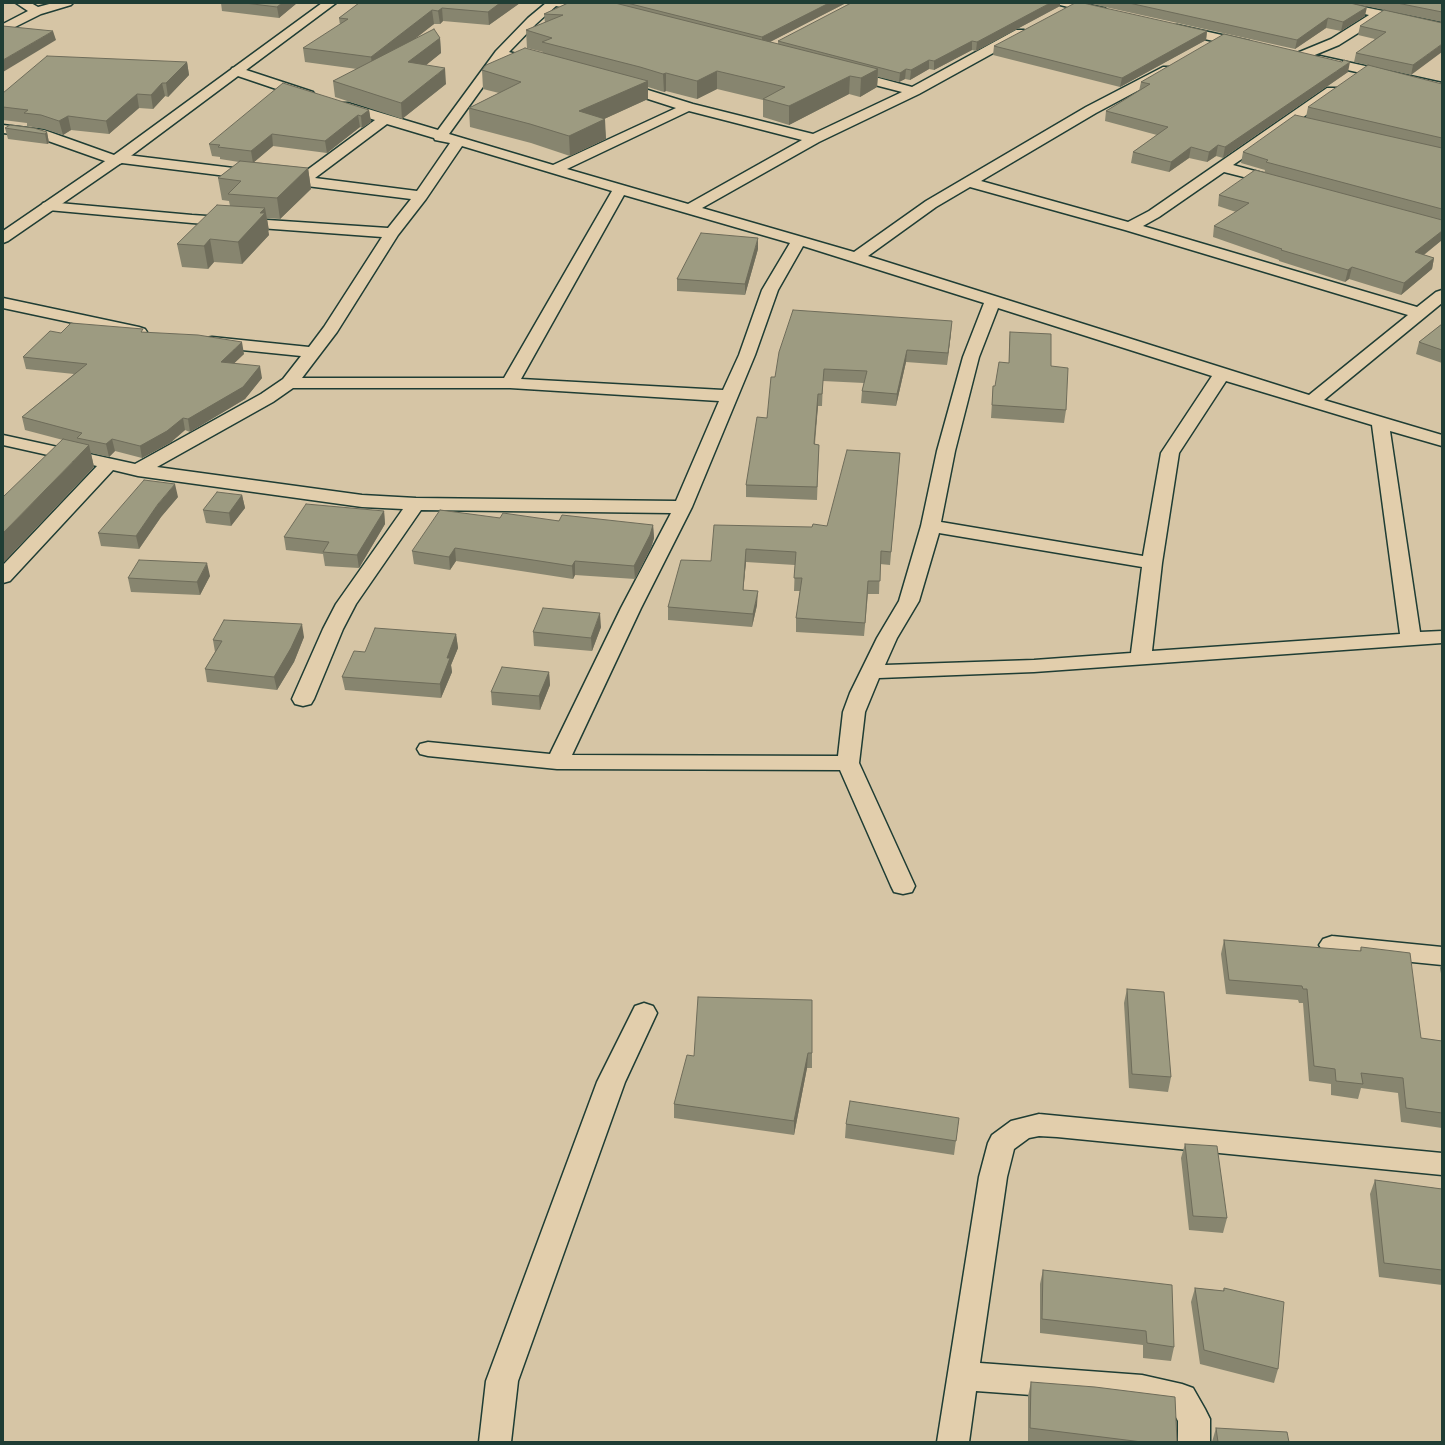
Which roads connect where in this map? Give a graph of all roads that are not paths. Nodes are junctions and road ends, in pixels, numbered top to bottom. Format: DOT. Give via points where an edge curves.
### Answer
graph roads {
  1 [pos="22,3"];
  2 [pos="67,3"];
  3 [pos="330,3"];
  4 [pos="553,3"];
  5 [pos="557,3"];
  6 [pos="1327,3"];
  7 [pos="1070,4"];
  8 [pos="37,11"];
  9 [pos="606,12"];
  10 [pos="1113,14"];
  11 [pos="1380,14"];
  12 [pos="1055,15"];
  13 [pos="1165,26"];
  14 [pos="1442,27"];
  15 [pos="1028,28"];
  16 [pos="3,29"];
  17 [pos="1220,38"];
  18 [pos="1256,46"];
  19 [pos="1200,50"];
  20 [pos="1286,53"];
  21 [pos="500,54"];
  22 [pos="1301,56"];
  23 [pos="1180,62"];
  24 [pos="544,66"];
  25 [pos="1362,70"];
  26 [pos="237,71"];
  27 [pos="839,71"];
  28 [pos="604,81"];
  29 [pos="1442,87"];
  30 [pos="914,91"];
  31 [pos="688,107"];
  32 [pos="384,120"];
  33 [pos="1292,120"];
  34 [pos="1307,124"];
  35 [pos="3,129"];
  36 [pos="440,137"];
  37 [pos="814,139"];
  38 [pos="458,142"];
  39 [pos="117,159"];
  40 [pos="1223,167"];
  41 [pos="554,170"];
  42 [pos="301,182"];
  43 [pos="969,182"];
  44 [pos="1291,185"];
  45 [pos="620,189"];
  46 [pos="422,196"];
  47 [pos="48,206"];
  48 [pos="691,208"];
  49 [pos="1130,227"];
  50 [pos="392,234"];
  51 [pos="3,238"];
  52 [pos="799,240"];
  53 [pos="856,256"];
  54 [pos="1442,295"];
  55 [pos="993,300"];
  56 [pos="3,303"];
  57 [pos="1419,314"];
  58 [pos="152,335"];
  59 [pos="196,340"];
  60 [pos="313,352"];
  61 [pos="1222,374"];
  62 [pos="289,383"];
  63 [pos="510,384"];
  64 [pos="730,396"];
  65 [pos="1312,401"];
  66 [pos="1380,422"];
  67 [pos="3,440"];
  68 [pos="1442,441"];
  69 [pos="110,464"];
  70 [pos="138,470"];
  71 [pos="416,504"];
  72 [pos="682,506"];
  73 [pos="931,526"];
  74 [pos="1152,563"];
  75 [pos="3,577"];
  76 [pos="1442,637"];
  77 [pos="1411,639"];
  78 [pos="1141,659"];
  79 [pos="871,672"];
  80 [pos="303,699"];
  81 [pos="428,749"];
  82 [pos="557,762"];
  83 [pos="848,763"];
  84 [pos="903,886"];
  85 [pos="1332,945"];
  86 [pos="1442,956"];
  87 [pos="644,1012"];
  88 [pos="1442,1164"];
  89 [pos="964,1376"];
  90 [pos="495,1442"];
  91 [pos="953,1442"];
  92 [pos="1194,1442"];
  1 -- 8 [label="street"];
  2 -- 8 [label="street"];
  3 -- 26 [label="street"];
  4 -- 21 [label="street"];
  5 -- 9 [label="street"];
  6 -- 11 [label="street"];
  7 -- 10 [label="street"];
  7 -- 12 [label="street"];
  8 -- 16 [label="street"];
  11 -- 14 [label="street"];
  11 -- 22 [label="street" via="1335,42"];
  13 -- 17 [label="street"];
  15 -- 30 [label="street"];
  17 -- 18 [label="street"];
  17 -- 19 [label="street"];
  20 -- 22 [label="street"];
  21 -- 24 [label="street"];
  21 -- 36 [label="street"];
  22 -- 25 [label="street"];
  23 -- 43 [label="street"];
  25 -- 29 [label="street"];
  25 -- 33 [label="street"];
  26 -- 32 [label="street"];
  26 -- 39 [label="street"];
  27 -- 30 [label="street"];
  28 -- 31 [label="street"];
  30 -- 37 [label="street"];
  31 -- 37 [label="street"];
  31 -- 41 [label="street"];
  32 -- 36 [label="street"];
  32 -- 42 [label="street"];
  33 -- 34 [label="street"];
  33 -- 40 [label="street"];
  35 -- 39 [label="street" via="39,133"];
  36 -- 38 [label="street"];
  37 -- 48 [label="street"];
  38 -- 41 [label="street"];
  38 -- 46 [label="street"];
  39 -- 42 [label="street"];
  39 -- 47 [label="street"];
  40 -- 44 [label="street"];
  40 -- 49 [label="street" via="1154,214"];
  41 -- 45 [label="street"];
  42 -- 46 [label="street"];
  43 -- 49 [label="street"];
  43 -- 53 [label="street" via="931,204"];
  45 -- 48 [label="street"];
  45 -- 63 [label="street"];
  46 -- 50 [label="street"];
  47 -- 50 [label="street"];
  47 -- 51 [label="street"];
  48 -- 52 [label="street"];
  49 -- 57 [label="street"];
  50 -- 60 [label="street" via="331,329"];
  52 -- 53 [label="street"];
  52 -- 64 [label="street" via="770,290"];
  53 -- 55 [label="street"];
  54 -- 57 [label="street"];
  55 -- 61 [label="street"];
  55 -- 73 [label="street" via="971,358 946,451"];
  56 -- 58 [label="street"];
  57 -- 65 [label="street"];
  59 -- 60 [label="street"];
  60 -- 62 [label="street"];
  61 -- 65 [label="street"];
  61 -- 74 [label="street" via="1170,453"];
  62 -- 63 [label="street"];
  62 -- 70 [label="street" via="267,398"];
  63 -- 64 [label="street"];
  64 -- 72 [label="street"];
  65 -- 66 [label="street"];
  66 -- 68 [label="street"];
  66 -- 77 [label="street"];
  67 -- 69 [label="street"];
  69 -- 70 [label="street"];
  69 -- 75 [label="street"];
  70 -- 71 [label="street" via="362,501"];
  71 -- 72 [label="street"];
  71 -- 80 [label="street" via="346,604"];
  72 -- 82 [label="street"];
  73 -- 74 [label="street"];
  73 -- 79 [label="street" via="909,601"];
  74 -- 78 [label="street"];
  76 -- 77 [label="street"];
  77 -- 78 [label="street"];
  78 -- 79 [label="street"];
  79 -- 83 [label="street" via="854,712"];
  81 -- 82 [label="street"];
  82 -- 83 [label="street"];
  83 -- 84 [label="street"];
  85 -- 86 [label="street"];
  87 -- 90 [label="street" via="611,1082 502,1381"];
  88 -- 89 [label="street" via="1057,1126 1038,1125 1021,1129 1002,1143 993,1177"];
  89 -- 91 [label="street"];
  89 -- 92 [label="street" via="1142,1389 1182,1398 1194,1419"];
}
